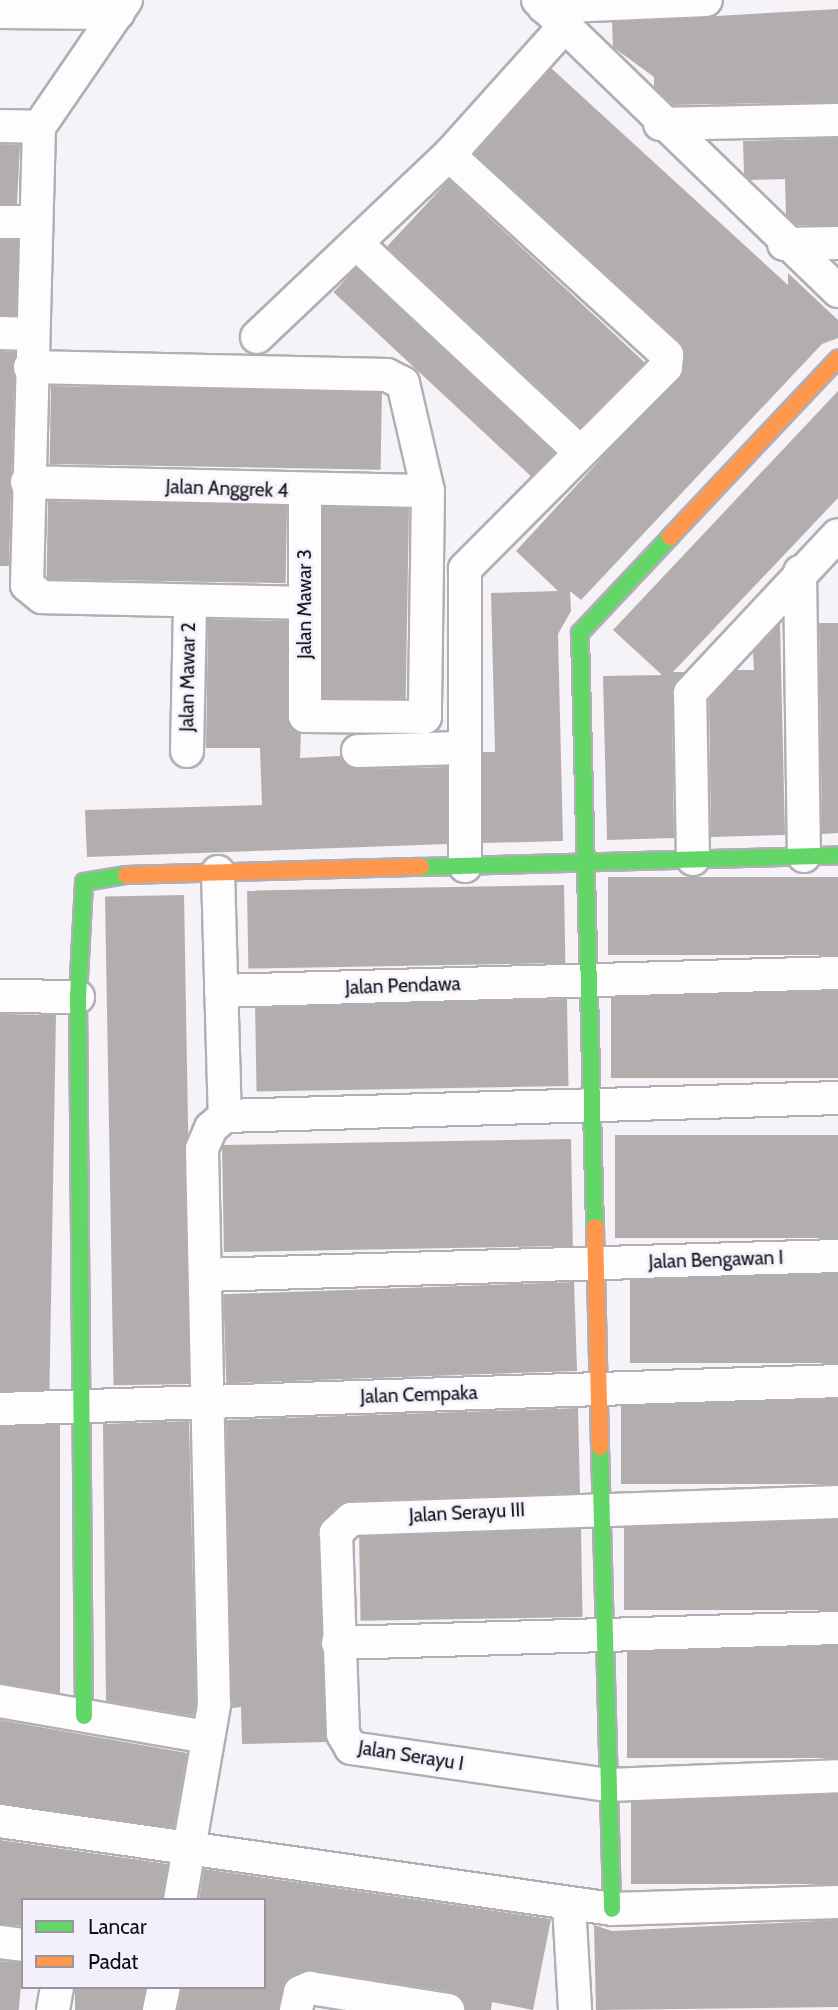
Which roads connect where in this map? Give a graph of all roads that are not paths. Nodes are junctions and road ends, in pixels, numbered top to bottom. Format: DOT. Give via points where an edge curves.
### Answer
graph roads {
  1 [pos="706,0"];
  2 [pos="122,7"];
  3 [pos="1,8"];
  4 [pos="548,11"];
  5 [pos="838,120"];
  6 [pos="660,124"];
  7 [pos="0,127"];
  8 [pos="38,127"];
  9 [pos="450,155"];
  10 [pos="0,222"];
  11 [pos="34,222"];
  12 [pos="838,243"];
  13 [pos="357,244"];
  14 [pos="784,244"];
  15 [pos="838,291"];
  16 [pos="0,333"];
  17 [pos="31,334"];
  18 [pos="257,337"];
  19 [pos="838,359"];
  20 [pos="30,367"];
  21 [pos="580,452"];
  22 [pos="27,482"];
  23 [pos="428,491"];
  24 [pos="305,492"];
  25 [pos="838,535"];
  26 [pos="800,572"];
  27 [pos="190,603"];
  28 [pos="305,603"];
  29 [pos="462,748"];
  30 [pos="187,751"];
  31 [pos="358,751"];
  32 [pos="838,855"];
  33 [pos="804,856"];
  34 [pos="693,859"];
  35 [pos="582,862"];
  36 [pos="465,866"];
  37 [pos="218,872"];
  38 [pos="838,973"];
  39 [pos="585,980"];
  40 [pos="222,991"];
  41 [pos="0,996"];
  42 [pos="78,997"];
  43 [pos="838,1098"];
  44 [pos="589,1104"];
  45 [pos="225,1116"];
  46 [pos="838,1256"];
  47 [pos="593,1264"];
  48 [pos="205,1275"];
  49 [pos="838,1381"];
  50 [pos="597,1388"];
  51 [pos="209,1402"];
  52 [pos="80,1406"];
  53 [pos="0,1409"];
  54 [pos="838,1502"];
  55 [pos="600,1507"];
  56 [pos="337,1528"];
  57 [pos="838,1629"];
  58 [pos="604,1633"];
  59 [pos="338,1643"];
  60 [pos="0,1701"];
  61 [pos="84,1716"];
  62 [pos="207,1737"];
  63 [pos="838,1776"];
  64 [pos="608,1785"];
  65 [pos="0,1821"];
  66 [pos="189,1846"];
  67 [pos="180,1898"];
  68 [pos="838,1902"];
  69 [pos="569,1905"];
  70 [pos="612,1909"];
  71 [pos="0,1942"];
  72 [pos="21,1945"];
  73 [pos="57,1989"];
  74 [pos="164,1989"];
  75 [pos="416,2008"];
  76 [pos="53,2010"];
  77 [pos="159,2010"];
  78 [pos="296,2010"];
  79 [pos="449,2010"];
  80 [pos="575,2010"];
  1 -- 4 [label="street"];
  2 -- 3 [label="street"];
  2 -- 8 [label="street"];
  4 -- 6 [label="street"];
  4 -- 9 [label="street"];
  5 -- 6 [label="street"];
  6 -- 14 [label="street"];
  7 -- 8 [label="street"];
  8 -- 11 [label="street"];
  9 -- 13 [label="street"];
  9 -- 21 [label="street" via="667,355 666,367"];
  10 -- 11 [label="street"];
  11 -- 17 [label="street"];
  12 -- 14 [label="street"];
  13 -- 18 [label="street"];
  13 -- 21 [label="street"];
  14 -- 15 [label="street"];
  16 -- 17 [label="street"];
  17 -- 20 [label="street"];
  19 -- 35 [label="street" via="580,633"];
  20 -- 22 [label="street"];
  20 -- 23 [label="street" via="387,375 408,393"];
  21 -- 29 [label="street" via="465,569"];
  22 -- 24 [label="street, Jalan Anggrek 4"];
  22 -- 27 [label="street" via="31,592"];
  23 -- 24 [label="street, Jalan Anggrek 4"];
  23 -- 28 [label="street, Jalan Mawar 3" via="427,715 305,716"];
  24 -- 28 [label="street, Jalan Mawar 3"];
  25 -- 26 [label="street"];
  26 -- 33 [label="street"];
  26 -- 34 [label="street" via="690,693"];
  27 -- 28 [label="street"];
  27 -- 30 [label="street, Jalan Mawar 2"];
  29 -- 31 [label="street"];
  29 -- 36 [label="street"];
  32 -- 33 [label="street"];
  33 -- 34 [label="street"];
  34 -- 35 [label="street"];
  35 -- 36 [label="street"];
  35 -- 39 [label="street"];
  36 -- 37 [label="street"];
  37 -- 40 [label="street"];
  37 -- 42 [label="street" via="98,876 84,882"];
  38 -- 39 [label="street, Jalan Pendawa"];
  39 -- 40 [label="street, Jalan Pendawa"];
  39 -- 44 [label="street"];
  40 -- 45 [label="street"];
  41 -- 42 [label="street"];
  42 -- 52 [label="street"];
  43 -- 44 [label="street"];
  44 -- 45 [label="street"];
  44 -- 47 [label="street"];
  45 -- 48 [label="street" via="211,1128 202,1149"];
  46 -- 47 [label="street, Jalan Bengawan I"];
  47 -- 48 [label="street, Jalan Bengawan I"];
  47 -- 50 [label="street"];
  48 -- 51 [label="street"];
  49 -- 50 [label="street, Jalan Cempaka"];
  50 -- 51 [label="street, Jalan Cempaka"];
  50 -- 55 [label="street"];
  51 -- 52 [label="street, Jalan Cempaka"];
  51 -- 62 [label="street" via="214,1705"];
  52 -- 53 [label="street, Jalan Cempaka"];
  52 -- 61 [label="street"];
  54 -- 55 [label="street, Jalan Serayu III"];
  55 -- 56 [label="street, Jalan Serayu III" via="351,1519"];
  55 -- 58 [label="street"];
  56 -- 59 [label="street, Jalan Serayu I"];
  57 -- 58 [label="street"];
  58 -- 59 [label="street"];
  58 -- 64 [label="street"];
  59 -- 64 [label="street, Jalan Serayu I" via="343,1734 351,1748"];
  60 -- 61 [label="street"];
  61 -- 62 [label="street"];
  62 -- 66 [label="street"];
  63 -- 64 [label="street"];
  64 -- 70 [label="street"];
  65 -- 66 [label="street"];
  66 -- 67 [label="street"];
  66 -- 69 [label="street"];
  68 -- 70 [label="street"];
  69 -- 70 [label="street"];
  69 -- 80 [label="street"];
  71 -- 72 [label="street"];
  73 -- 76 [label="street"];
  74 -- 77 [label="street"];
  75 -- 78 [label="street" via="310,1988 300,1992"];
  75 -- 79 [label="street"];
}
